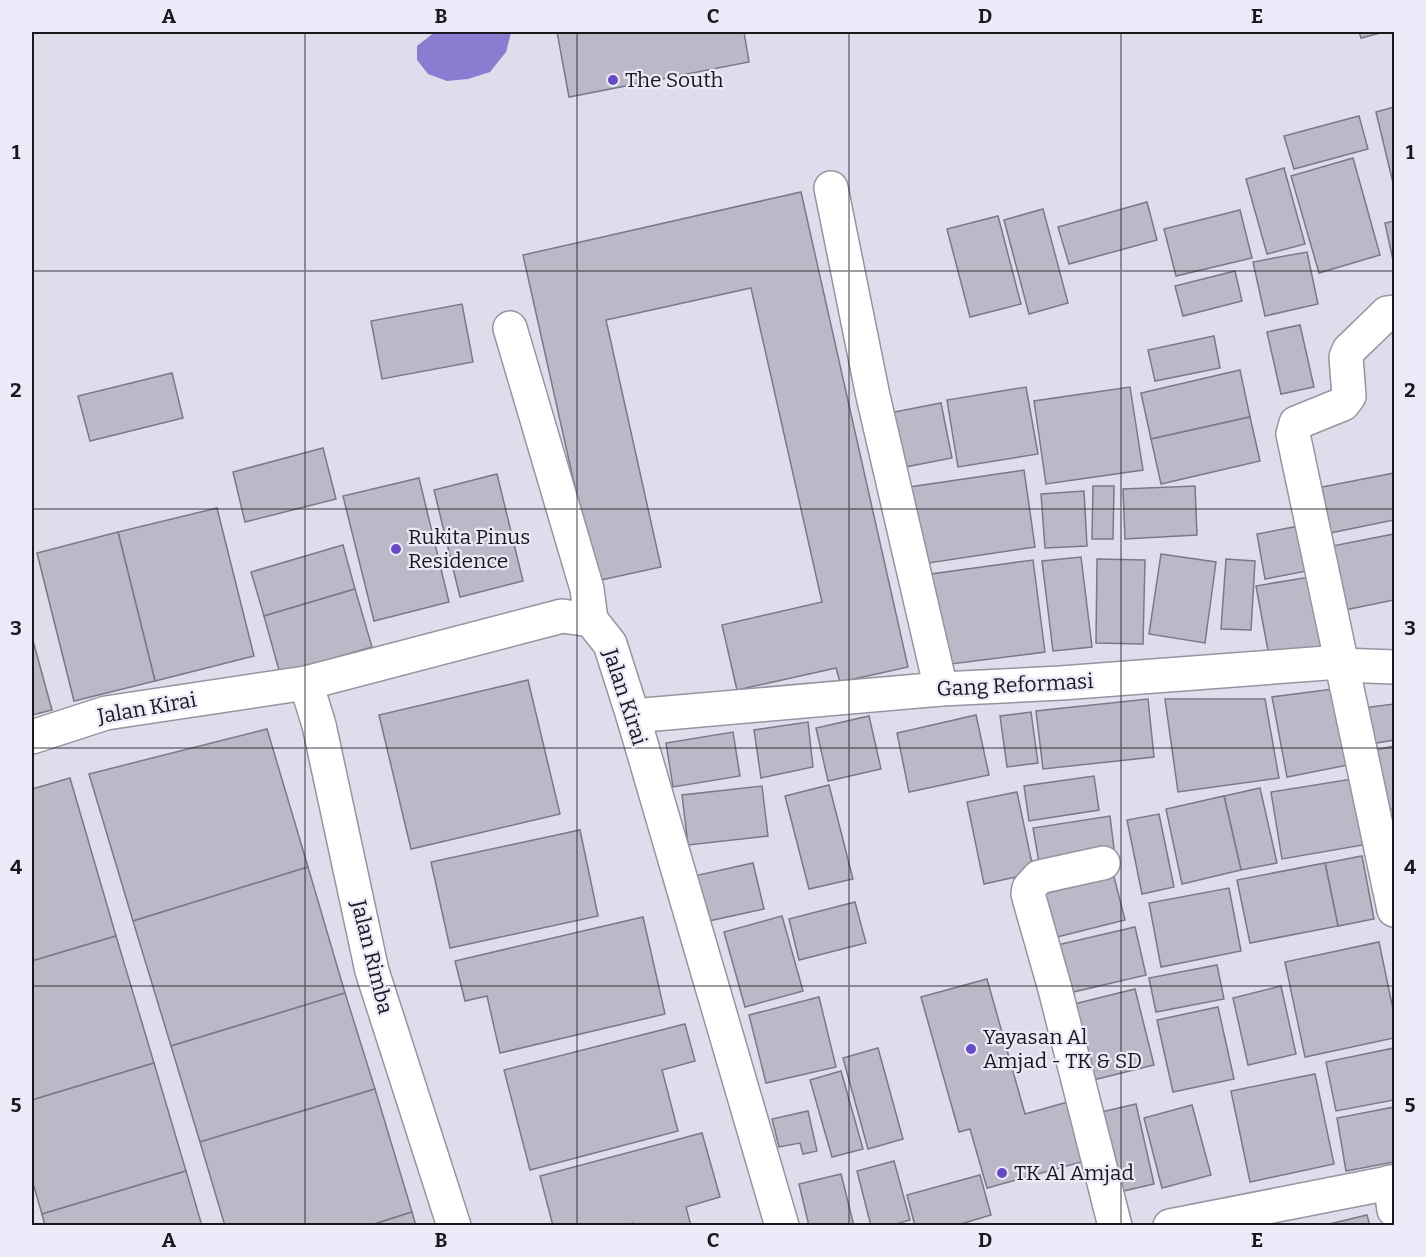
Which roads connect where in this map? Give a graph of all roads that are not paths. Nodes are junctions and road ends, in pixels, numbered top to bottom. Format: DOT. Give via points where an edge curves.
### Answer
graph roads {
  1 [pos="831,188"];
  2 [pos="1395,312"];
  3 [pos="510,328"];
  4 [pos="591,620"];
  5 [pos="1341,665"];
  6 [pos="1395,667"];
  7 [pos="306,683"];
  8 [pos="941,689"];
  9 [pos="633,716"];
  10 [pos="32,737"];
  11 [pos="1103,863"];
  12 [pos="1395,910"];
  13 [pos="1393,1191"];
  14 [pos="454,1226"];
  15 [pos="782,1226"];
  16 [pos="1115,1226"];
  17 [pos="1170,1226"];
  1 -- 8 [label="street" via="873,396"];
  2 -- 5 [label="street" via="1388,313 1349,350 1349,396 1343,404 1294,427"];
  3 -- 4 [label="street" via="587,589"];
  4 -- 7 [label="street, Jalan Kirai" via="562,616"];
  4 -- 9 [label="street, Jalan Kirai" via="610,644"];
  5 -- 6 [label="street, Gang Reformasi"];
  5 -- 8 [label="street, Gang Reformasi" via="1340,662"];
  5 -- 12 [label="street"];
  7 -- 10 [label="street, Jalan Kirai" via="106,713"];
  7 -- 14 [label="street, Jalan Rimba" via="319,725 372,971"];
  8 -- 9 [label="street, Gang Reformasi"];
  9 -- 15 [label="street, Jalan Kirai"];
  11 -- 16 [label="street" via="1039,877 1028,894"];
  13 -- 17 [label="street"];
}
